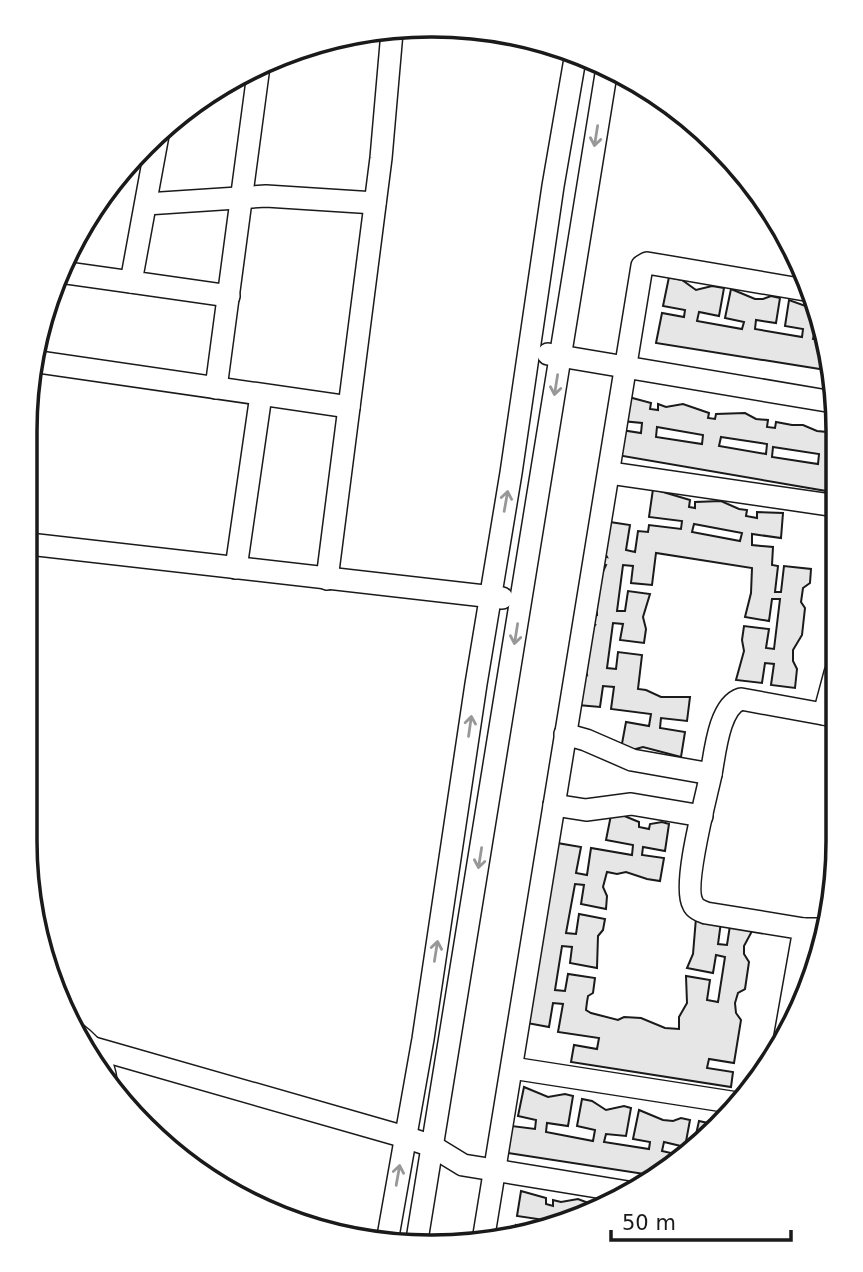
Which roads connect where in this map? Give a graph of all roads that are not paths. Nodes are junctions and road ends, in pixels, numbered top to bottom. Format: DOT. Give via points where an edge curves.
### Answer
graph roads {
  1 [pos="391,39"];
  2 [pos="574,64"];
  3 [pos="258,77"];
  4 [pos="606,77"];
  5 [pos="156,149"];
  6 [pos="243,197"];
  7 [pos="375,203"];
  8 [pos="146,204"];
  9 [pos="70,273"];
  10 [pos="131,282"];
  11 [pos="799,289"];
  12 [pos="229,296"];
  13 [pos="528,352"];
  14 [pos="561,356"];
  15 [pos="43,363"];
  16 [pos="626,367"];
  17 [pos="216,388"];
  18 [pos="261,395"];
  19 [pos="825,401"];
  20 [pos="349,407"];
  21 [pos="610,473"];
  22 [pos="826,504"];
  23 [pos="37,545"];
  24 [pos="236,568"];
  25 [pos="327,579"];
  26 [pos="491,596"];
  27 [pos="521,601"];
  28 [pos="826,714"];
  29 [pos="565,734"];
  30 [pos="711,774"];
  31 [pos="554,805"];
  32 [pos="702,816"];
  33 [pos="804,929"];
  34 [pos="816,929"];
  35 [pos="791,1004"];
  36 [pos="96,1049"];
  37 [pos="513,1068"];
  38 [pos="728,1102"];
  39 [pos="405,1137"];
  40 [pos="432,1146"];
  41 [pos="496,1170"];
  42 [pos="615,1190"];
  43 [pos="485,1232"];
  44 [pos="389,1233"];
  45 [pos="418,1234"];
  1 -- 7 [label="street"];
  2 -- 13 [label="street"];
  3 -- 6 [label="street"];
  4 -- 14 [label="street, one-way"];
  5 -- 8 [label="street"];
  6 -- 7 [label="street"];
  6 -- 8 [label="street"];
  6 -- 12 [label="street"];
  7 -- 20 [label="street"];
  8 -- 10 [label="street"];
  9 -- 10 [label="street"];
  10 -- 12 [label="street"];
  11 -- 16 [label="street" via="644,264"];
  12 -- 17 [label="street"];
  13 -- 14 [label="street"];
  26 -- 13 [label="street, one-way"];
  14 -- 16 [label="street"];
  14 -- 27 [label="street, one-way"];
  15 -- 17 [label="street"];
  16 -- 19 [label="street"];
  16 -- 21 [label="street"];
  17 -- 18 [label="street"];
  18 -- 20 [label="street"];
  18 -- 24 [label="street"];
  20 -- 25 [label="street"];
  21 -- 22 [label="street"];
  21 -- 29 [label="street"];
  23 -- 24 [label="street"];
  24 -- 25 [label="street"];
  25 -- 26 [label="street"];
  26 -- 27 [label="street"];
  39 -- 26 [label="street, one-way"];
  27 -- 40 [label="street, one-way"];
  28 -- 30 [label="street" via="734,701 720,728"];
  29 -- 30 [label="street" via="632,760"];
  29 -- 31 [label="street"];
  30 -- 32 [label="street"];
  31 -- 32 [label="street" via="586,810 631,804"];
  31 -- 37 [label="street"];
  32 -- 33 [label="street" via="690,894 698,910"];
  33 -- 34 [label="street"];
  33 -- 35 [label="street"];
  36 -- 39 [label="street"];
  37 -- 38 [label="street"];
  37 -- 41 [label="street"];
  39 -- 40 [label="street"];
  44 -- 39 [label="street, one-way"];
  40 -- 41 [label="street" via="463,1165"];
  40 -- 45 [label="street"];
  41 -- 42 [label="street"];
  41 -- 43 [label="street"];
}
